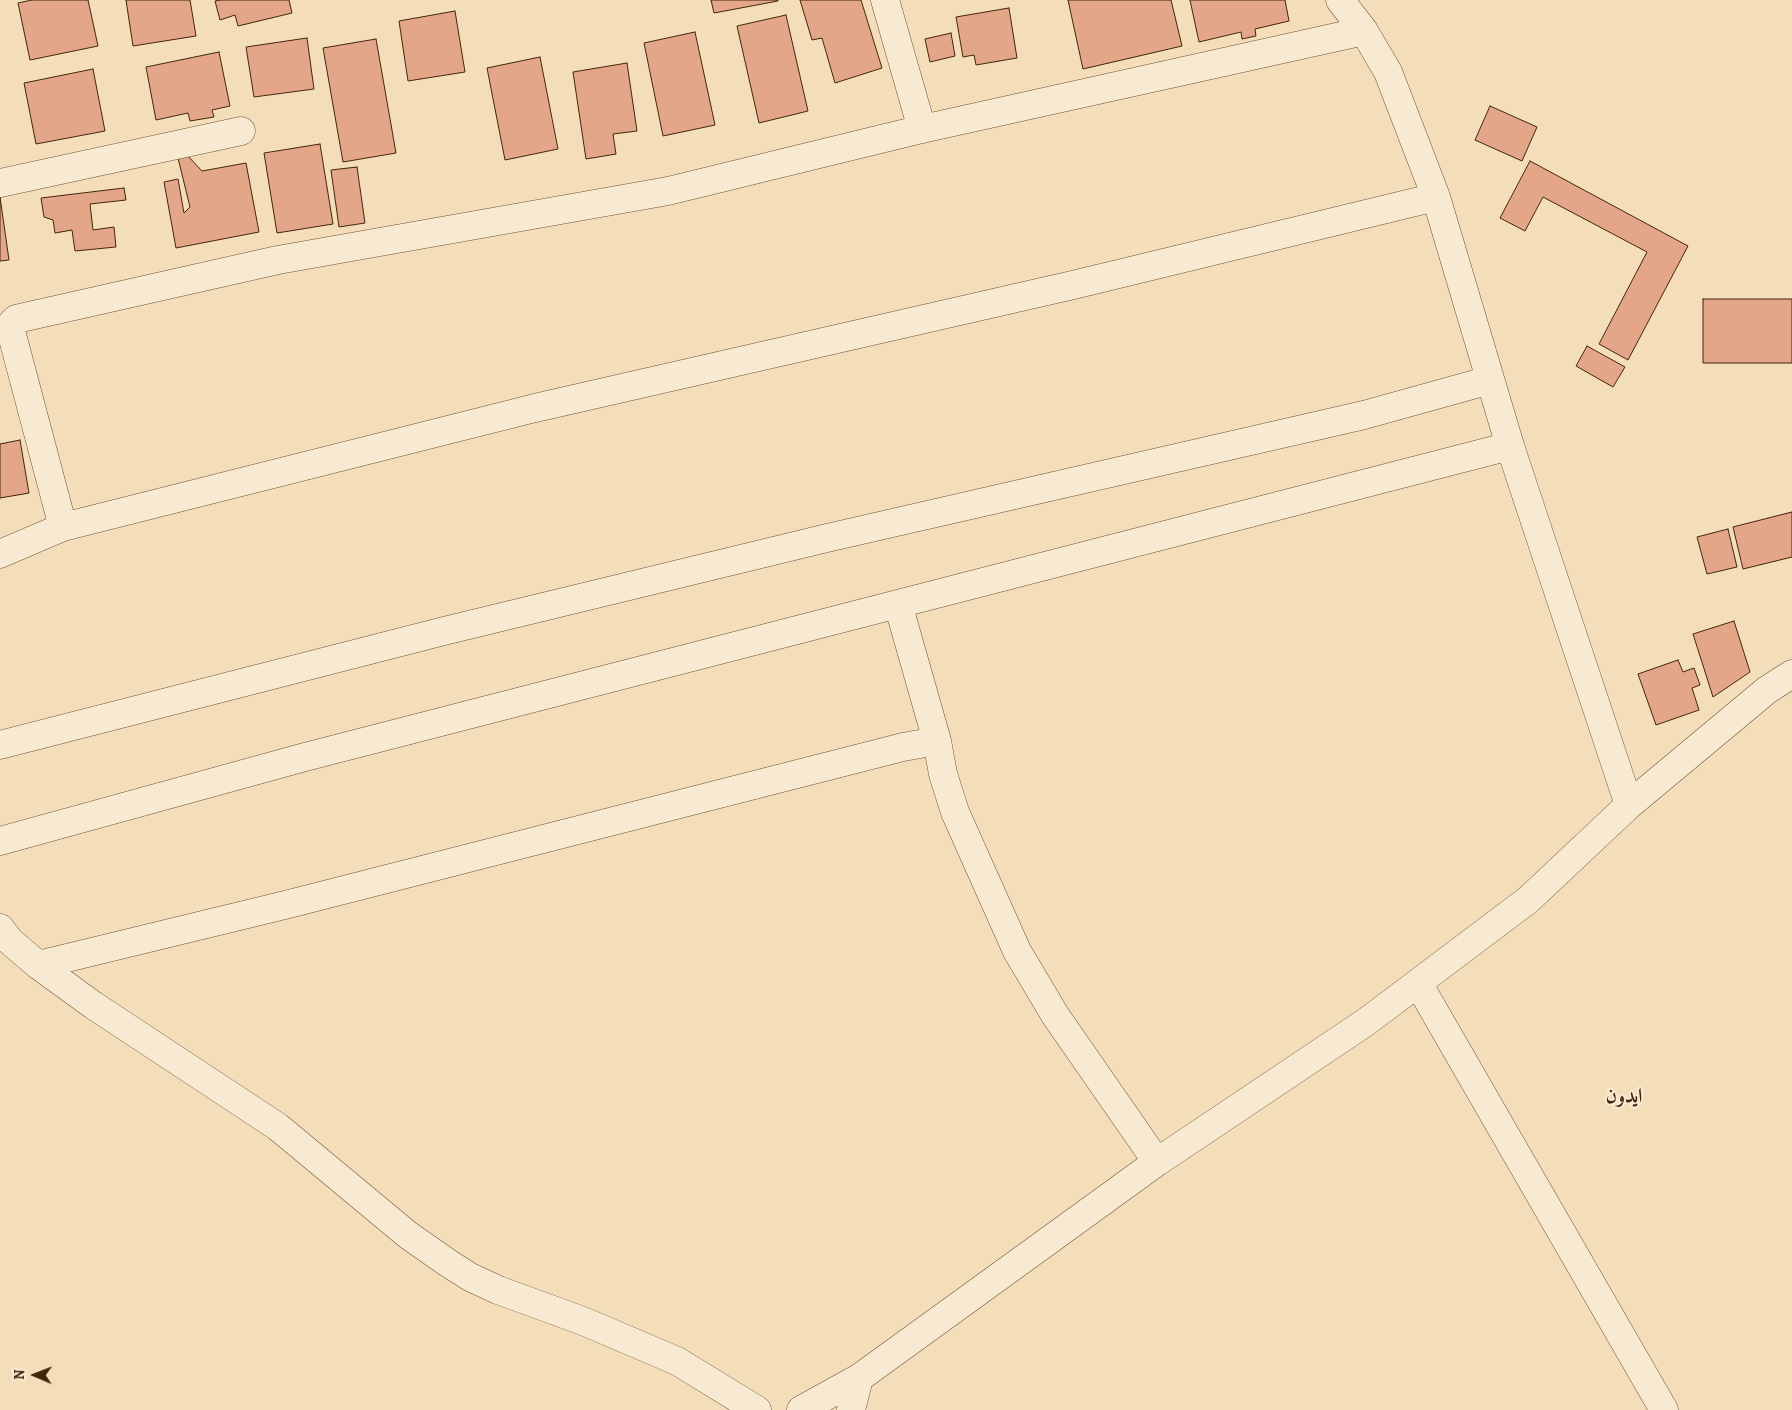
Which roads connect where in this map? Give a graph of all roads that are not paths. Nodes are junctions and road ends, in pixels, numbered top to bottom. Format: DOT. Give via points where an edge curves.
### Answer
graph roads {
  1 [pos="885,0"];
  2 [pos="1340,0"];
  3 [pos="1364,31"];
  4 [pos="922,129"];
  5 [pos="241,131"];
  6 [pos="0,183"];
  7 [pos="1436,197"];
  8 [pos="1490,380"];
  9 [pos="1510,446"];
  10 [pos="62,527"];
  11 [pos="0,554"];
  12 [pos="898,604"];
  13 [pos="1792,674"];
  14 [pos="937,741"];
  15 [pos="0,745"];
  16 [pos="1629,805"];
  17 [pos="0,841"];
  18 [pos="0,928"];
  19 [pos="38,966"];
  20 [pos="1418,983"];
  21 [pos="1157,1162"];
  22 [pos="859,1378"];
  23 [pos="756,1410"];
  24 [pos="801,1410"];
  25 [pos="851,1410"];
  26 [pos="1664,1410"];
  1 -- 4 [label="street"];
  2 -- 3 [label="street"];
  3 -- 4 [label="street"];
  3 -- 7 [label="street" via="1388,72"];
  4 -- 10 [label="street" via="668,190 278,260 16,319 11,331"];
  5 -- 6 [label="street"];
  7 -- 8 [label="street"];
  7 -- 10 [label="street" via="1063,287 535,408"];
  8 -- 9 [label="street"];
  8 -- 15 [label="street" via="1364,415 827,538 454,629"];
  9 -- 12 [label="street"];
  9 -- 16 [label="street"];
  10 -- 11 [label="street"];
  12 -- 14 [label="street"];
  12 -- 17 [label="street" via="305,757"];
  13 -- 16 [label="street" via="1767,690"];
  14 -- 19 [label="street"];
  14 -- 21 [label="street" via="955,812 1017,951 1055,1015"];
  16 -- 20 [label="street" via="1528,900"];
  18 -- 19 [label="street"];
  19 -- 23 [label="street" via="278,1127 408,1235 463,1273 677,1361"];
  20 -- 21 [label="street" via="1366,1022"];
  20 -- 26 [label="street"];
  21 -- 22 [label="street"];
  22 -- 24 [label="street"];
  22 -- 25 [label="street"];
}
